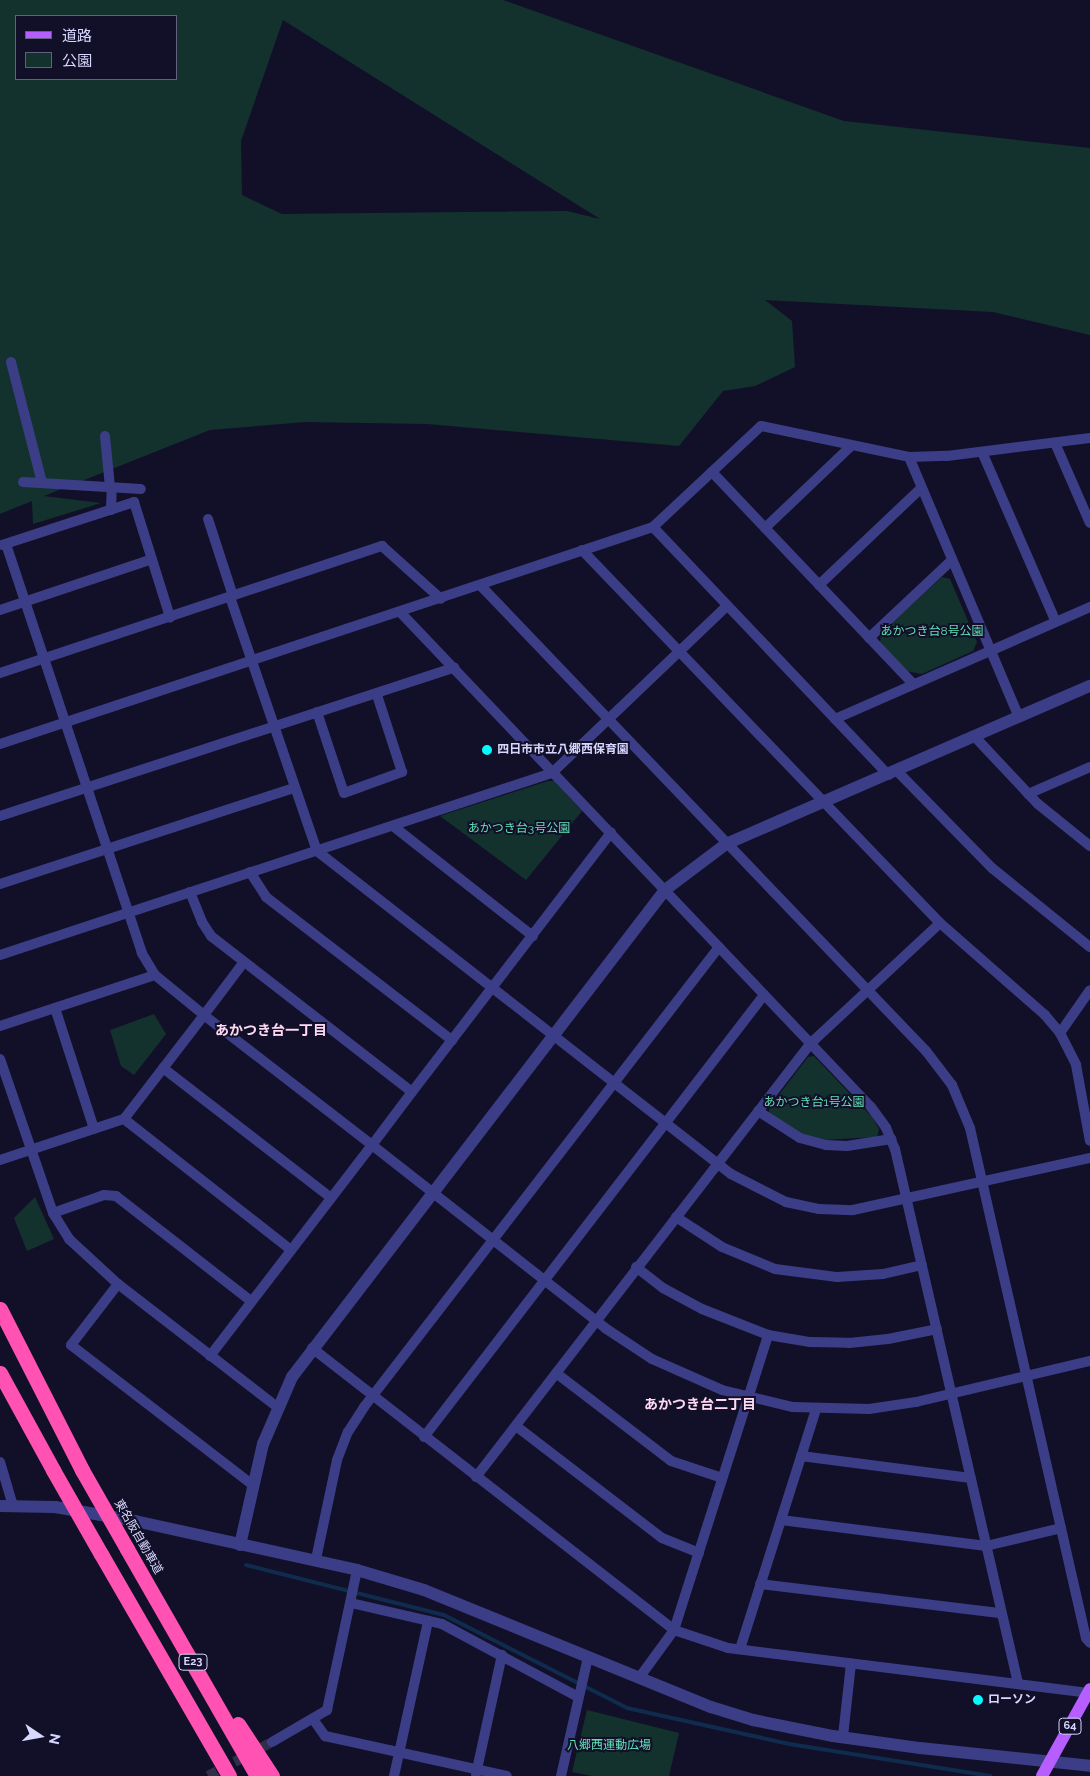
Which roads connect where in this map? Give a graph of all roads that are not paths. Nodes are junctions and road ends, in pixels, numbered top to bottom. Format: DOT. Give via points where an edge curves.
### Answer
graph roads {
  1 [pos="11,362"];
  2 [pos="105,436"];
  3 [pos="1090,438"];
  4 [pos="1056,443"];
  5 [pos="851,446"];
  6 [pos="982,452"];
  7 [pos="909,457"];
  8 [pos="712,472"];
  9 [pos="23,482"];
  10 [pos="42,483"];
  11 [pos="111,487"];
  12 [pos="141,489"];
  13 [pos="920,489"];
  14 [pos="110,510"];
  15 [pos="208,519"];
  16 [pos="1090,523"];
  17 [pos="653,527"];
  18 [pos="765,528"];
  19 [pos="3,545"];
  20 [pos="582,550"];
  21 [pos="152,559"];
  22 [pos="952,560"];
  23 [pos="480,585"];
  24 [pos="819,586"];
  25 [pos="231,597"];
  26 [pos="441,600"];
  27 [pos="25,601"];
  28 [pos="727,606"];
  29 [pos="1090,607"];
  30 [pos="0,610"];
  31 [pos="401,613"];
  32 [pos="170,617"];
  33 [pos="1056,622"];
  34 [pos="869,638"];
  35 [pos="992,650"];
  36 [pos="679,652"];
  37 [pos="43,659"];
  38 [pos="252,662"];
  39 [pos="454,668"];
  40 [pos="0,673"];
  41 [pos="913,684"];
  42 [pos="1090,686"];
  43 [pos="377,694"];
  44 [pos="317,712"];
  45 [pos="1020,717"];
  46 [pos="835,718"];
  47 [pos="608,720"];
  48 [pos="65,723"];
  49 [pos="274,726"];
  50 [pos="975,738"];
  51 [pos="0,744"];
  52 [pos="1090,767"];
  53 [pos="552,772"];
  54 [pos="893,773"];
  55 [pos="86,788"];
  56 [pos="294,788"];
  57 [pos="1028,794"];
  58 [pos="823,802"];
  59 [pos="0,816"];
  60 [pos="393,826"];
  61 [pos="612,833"];
  62 [pos="726,844"];
  63 [pos="1090,846"];
  64 [pos="107,849"];
  65 [pos="317,850"];
  66 [pos="250,872"];
  67 [pos="0,884"];
  68 [pos="665,890"];
  69 [pos="190,892"];
  70 [pos="129,912"];
  71 [pos="940,922"];
  72 [pos="533,936"];
  73 [pos="719,947"];
  74 [pos="1090,947"];
  75 [pos="0,955"];
  76 [pos="244,962"];
  77 [pos="155,975"];
  78 [pos="493,988"];
  79 [pos="867,990"];
  80 [pos="1090,990"];
  81 [pos="764,994"];
  82 [pos="55,1008"];
  83 [pos="204,1015"];
  84 [pos="0,1026"];
  85 [pos="1060,1032"];
  86 [pos="553,1036"];
  87 [pos="452,1040"];
  88 [pos="811,1043"];
  89 [pos="0,1059"];
  90 [pos="163,1068"];
  91 [pos="613,1083"];
  92 [pos="412,1092"];
  93 [pos="758,1111"];
  94 [pos="124,1119"];
  95 [pos="666,1123"];
  96 [pos="94,1129"];
  97 [pos="891,1139"];
  98 [pos="1090,1141"];
  99 [pos="372,1145"];
  100 [pos="30,1150"];
  101 [pos="1090,1158"];
  102 [pos="0,1160"];
  103 [pos="717,1163"];
  104 [pos="982,1183"];
  105 [pos="432,1192"];
  106 [pos="331,1198"];
  107 [pos="908,1200"];
  108 [pos="53,1213"];
  109 [pos="676,1216"];
  110 [pos="493,1239"];
  111 [pos="291,1250"];
  112 [pos="922,1265"];
  113 [pos="636,1267"];
  114 [pos="545,1279"];
  115 [pos="118,1284"];
  116 [pos="251,1302"];
  117 [pos="0,1309"];
  118 [pos="596,1320"];
  119 [pos="937,1328"];
  120 [pos="768,1334"];
  121 [pos="312,1348"];
  122 [pos="210,1356"];
  123 [pos="1090,1361"];
  124 [pos="0,1373"];
  125 [pos="556,1373"];
  126 [pos="1026,1376"];
  127 [pos="952,1393"];
  128 [pos="372,1396"];
  129 [pos="749,1398"];
  130 [pos="277,1407"];
  131 [pos="816,1409"];
  132 [pos="516,1426"];
  133 [pos="424,1437"];
  134 [pos="801,1456"];
  135 [pos="0,1462"];
  136 [pos="476,1477"];
  137 [pos="722,1478"];
  138 [pos="971,1478"];
  139 [pos="253,1485"];
  140 [pos="0,1506"];
  141 [pos="14,1506"];
  142 [pos="781,1520"];
  143 [pos="1061,1528"];
  144 [pos="240,1545"];
  145 [pos="986,1546"];
  146 [pos="699,1553"];
  147 [pos="316,1559"];
  148 [pos="357,1570"];
  149 [pos="760,1584"];
  150 [pos="351,1600"];
  151 [pos="1001,1613"];
  152 [pos="428,1621"];
  153 [pos="674,1630"];
  154 [pos="180,1639"];
  155 [pos="1090,1643"];
  156 [pos="155,1648"];
  157 [pos="740,1649"];
  158 [pos="502,1656"];
  159 [pos="588,1657"];
  160 [pos="851,1663"];
  161 [pos="639,1678"];
  162 [pos="1018,1683"];
  163 [pos="1089,1691"];
  164 [pos="579,1693"];
  165 [pos="313,1720"];
  166 [pos="843,1736"];
  167 [pos="272,1742"];
  168 [pos="399,1752"];
  169 [pos="1049,1764"];
  170 [pos="1090,1766"];
  171 [pos="476,1773"];
  172 [pos="218,1776"];
  173 [pos="229,1776"];
  174 [pos="257,1776"];
  175 [pos="272,1776"];
  176 [pos="394,1776"];
  177 [pos="507,1776"];
  178 [pos="561,1776"];
  179 [pos="1042,1776"];
  1 -- 10 [label="street"];
  2 -- 11 [label="street"];
  3 -- 4 [label="street"];
  4 -- 6 [label="street"];
  4 -- 16 [label="street"];
  5 -- 7 [label="street"];
  5 -- 8 [label="street" via="761,426"];
  5 -- 18 [label="street"];
  6 -- 7 [label="street"];
  6 -- 33 [label="street"];
  7 -- 13 [label="street"];
  8 -- 17 [label="street"];
  8 -- 18 [label="street"];
  9 -- 10 [label="street"];
  10 -- 11 [label="street"];
  11 -- 12 [label="street"];
  11 -- 14 [label="street"];
  13 -- 22 [label="street"];
  13 -- 24 [label="street"];
  14 -- 19 [label="street"];
  14 -- 21 [label="street" via="134,502"];
  15 -- 25 [label="street"];
  17 -- 20 [label="street"];
  17 -- 28 [label="street"];
  18 -- 24 [label="street"];
  19 -- 27 [label="street"];
  20 -- 23 [label="street"];
  20 -- 36 [label="street"];
  21 -- 27 [label="street"];
  21 -- 32 [label="street"];
  22 -- 34 [label="street"];
  22 -- 35 [label="street"];
  23 -- 26 [label="street"];
  23 -- 47 [label="street"];
  24 -- 34 [label="street"];
  25 -- 26 [label="street" via="382,546"];
  25 -- 32 [label="street"];
  25 -- 38 [label="street"];
  26 -- 31 [label="street"];
  27 -- 30 [label="street"];
  27 -- 37 [label="street"];
  28 -- 36 [label="street"];
  28 -- 46 [label="street"];
  29 -- 33 [label="street"];
  31 -- 38 [label="street"];
  31 -- 39 [label="street"];
  32 -- 37 [label="street"];
  33 -- 35 [label="street"];
  34 -- 41 [label="street"];
  35 -- 41 [label="street"];
  35 -- 45 [label="street"];
  36 -- 47 [label="street"];
  36 -- 58 [label="street"];
  37 -- 40 [label="street"];
  37 -- 48 [label="street"];
  38 -- 48 [label="street"];
  38 -- 49 [label="street"];
  39 -- 43 [label="street"];
  39 -- 53 [label="street"];
  41 -- 46 [label="street"];
  42 -- 45 [label="street"];
  43 -- 44 [label="street"];
  43 -- 44 [label="street" via="402,772 344,793"];
  44 -- 49 [label="street"];
  45 -- 50 [label="street"];
  46 -- 54 [label="street"];
  47 -- 53 [label="street"];
  47 -- 62 [label="street"];
  48 -- 51 [label="street"];
  48 -- 55 [label="street"];
  49 -- 55 [label="street"];
  49 -- 56 [label="street"];
  50 -- 54 [label="street"];
  50 -- 57 [label="street"];
  52 -- 57 [label="street"];
  53 -- 60 [label="street"];
  53 -- 61 [label="street"];
  54 -- 58 [label="street"];
  54 -- 74 [label="street" via="992,868"];
  55 -- 59 [label="street"];
  55 -- 64 [label="street"];
  56 -- 64 [label="street"];
  56 -- 65 [label="street"];
  57 -- 63 [label="street"];
  58 -- 62 [label="street"];
  58 -- 71 [label="street"];
  60 -- 65 [label="street"];
  60 -- 72 [label="street"];
  61 -- 68 [label="street"];
  61 -- 72 [label="street"];
  62 -- 68 [label="street"];
  62 -- 79 [label="street"];
  64 -- 67 [label="street"];
  64 -- 70 [label="street"];
  65 -- 66 [label="street"];
  65 -- 78 [label="street"];
  66 -- 69 [label="street"];
  66 -- 87 [label="street" via="266,897"];
  68 -- 73 [label="street"];
  68 -- 86 [label="street"];
  69 -- 70 [label="street"];
  69 -- 76 [label="street" via="205,929"];
  70 -- 75 [label="street"];
  70 -- 77 [label="street" via="142,953"];
  71 -- 79 [label="street"];
  71 -- 85 [label="street"];
  72 -- 78 [label="street"];
  73 -- 81 [label="street"];
  73 -- 91 [label="street"];
  76 -- 83 [label="street"];
  76 -- 92 [label="street"];
  77 -- 82 [label="street"];
  77 -- 83 [label="street"];
  78 -- 86 [label="street"];
  78 -- 87 [label="street"];
  79 -- 88 [label="street"];
  79 -- 104 [label="street" via="936,1062 952,1085 970,1128"];
  80 -- 85 [label="street"];
  81 -- 88 [label="street"];
  81 -- 95 [label="street"];
  82 -- 84 [label="street"];
  82 -- 96 [label="street"];
  83 -- 90 [label="street"];
  83 -- 99 [label="street"];
  85 -- 98 [label="street" via="1079,1074"];
  86 -- 91 [label="street"];
  86 -- 105 [label="street"];
  87 -- 92 [label="street"];
  88 -- 93 [label="street"];
  88 -- 97 [label="street" via="871,1107"];
  89 -- 100 [label="street"];
  90 -- 94 [label="street"];
  90 -- 106 [label="street"];
  91 -- 95 [label="street"];
  91 -- 110 [label="street"];
  92 -- 99 [label="street"];
  93 -- 97 [label="street" via="800,1138 826,1145 860,1145"];
  93 -- 103 [label="street"];
  94 -- 96 [label="street"];
  94 -- 111 [label="street"];
  95 -- 103 [label="street"];
  95 -- 114 [label="street"];
  96 -- 100 [label="street"];
  97 -- 107 [label="street"];
  99 -- 105 [label="street"];
  99 -- 106 [label="street"];
  100 -- 102 [label="street"];
  100 -- 108 [label="street"];
  101 -- 104 [label="street"];
  103 -- 107 [label="street" via="762,1192 808,1208 862,1210"];
  103 -- 109 [label="street"];
  104 -- 107 [label="street"];
  104 -- 126 [label="street"];
  105 -- 110 [label="street"];
  105 -- 121 [label="street"];
  106 -- 111 [label="street"];
  107 -- 112 [label="street"];
  108 -- 115 [label="street" via="82,1254"];
  108 -- 116 [label="street" via="104,1195 116,1196"];
  109 -- 112 [label="street" via="722,1248 775,1269 836,1277 883,1274"];
  109 -- 113 [label="street"];
  110 -- 114 [label="street"];
  110 -- 128 [label="street"];
  111 -- 116 [label="street"];
  112 -- 119 [label="street"];
  113 -- 118 [label="street"];
  113 -- 120 [label="street" via="663,1288 702,1310"];
  114 -- 118 [label="street"];
  114 -- 133 [label="street"];
  115 -- 122 [label="street"];
  115 -- 139 [label="street" via="71,1344"];
  116 -- 122 [label="street"];
  117 -- 154 [label="highway, 東名阪自動車道 / E23, bridge" via="82,1470"];
  118 -- 125 [label="street"];
  118 -- 129 [label="street" via="635,1349 681,1374"];
  119 -- 120 [label="street" via="858,1343 810,1342"];
  119 -- 127 [label="street"];
  120 -- 129 [label="street"];
  121 -- 128 [label="street"];
  121 -- 130 [label="street"];
  122 -- 130 [label="street"];
  123 -- 126 [label="street"];
  124 -- 156 [label="highway, E23, bridge"];
  125 -- 132 [label="street"];
  125 -- 137 [label="street" via="676,1464"];
  126 -- 127 [label="street"];
  126 -- 143 [label="street"];
  127 -- 131 [label="street" via="875,1408"];
  127 -- 138 [label="street"];
  128 -- 133 [label="street"];
  128 -- 147 [label="street" via="348,1432 337,1460"];
  129 -- 131 [label="street"];
  129 -- 137 [label="street"];
  130 -- 139 [label="street"];
  131 -- 134 [label="street"];
  132 -- 136 [label="street"];
  132 -- 146 [label="street" via="662,1538"];
  133 -- 136 [label="street"];
  134 -- 138 [label="street"];
  134 -- 142 [label="street"];
  135 -- 141 [label="street"];
  136 -- 153 [label="street"];
  137 -- 146 [label="street"];
  138 -- 145 [label="street"];
  139 -- 144 [label="street"];
  140 -- 141 [label="street"];
  141 -- 144 [label="street" via="55,1507 91,1513"];
  142 -- 145 [label="street"];
  142 -- 149 [label="street"];
  143 -- 145 [label="street"];
  143 -- 155 [label="street" via="1086,1638"];
  144 -- 147 [label="street"];
  145 -- 151 [label="street"];
  146 -- 153 [label="street"];
  147 -- 148 [label="street"];
  148 -- 150 [label="street"];
  148 -- 159 [label="street" via="424,1590"];
  149 -- 151 [label="street"];
  149 -- 157 [label="street"];
  150 -- 152 [label="street"];
  150 -- 165 [label="street" via="327,1710"];
  151 -- 162 [label="street"];
  152 -- 158 [label="street" via="442,1624"];
  152 -- 168 [label="street"];
  153 -- 157 [label="street"];
  153 -- 161 [label="street"];
  154 -- 174 [label="highway, 東名阪自動車道 / E23"];
  154 -- 175 [label="highway"];
  156 -- 172 [label="highway"];
  156 -- 173 [label="highway, E23"];
  157 -- 160 [label="street"];
  158 -- 164 [label="street"];
  158 -- 171 [label="street"];
  159 -- 161 [label="street"];
  159 -- 164 [label="street"];
  160 -- 162 [label="street"];
  160 -- 166 [label="street"];
  161 -- 166 [label="street" via="753,1720"];
  162 -- 163 [label="street"];
  163 -- 169 [label="main road, 64"];
  164 -- 178 [label="street"];
  165 -- 167 [label="street"];
  165 -- 168 [label="street" via="325,1736"];
  166 -- 169 [label="street"];
  168 -- 171 [label="street"];
  168 -- 176 [label="street"];
  169 -- 170 [label="street"];
  169 -- 179 [label="main road, 64"];
  171 -- 177 [label="street"];
}
